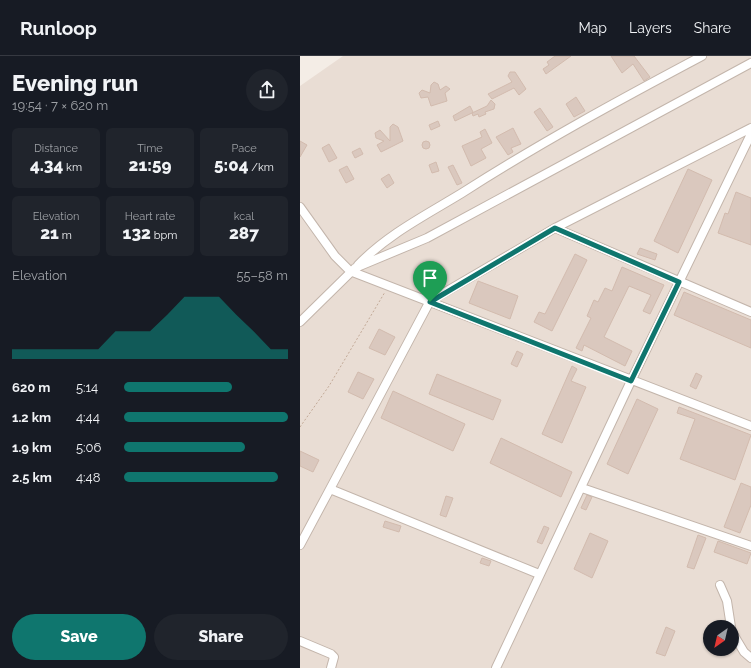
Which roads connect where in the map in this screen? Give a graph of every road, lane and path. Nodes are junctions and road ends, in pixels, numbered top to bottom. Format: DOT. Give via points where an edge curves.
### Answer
graph roads {
  1 [pos="702,56"];
  2 [pos="751,63"];
  3 [pos="751,134"];
  4 [pos="300,207"];
  5 [pos="555,228"];
  6 [pos="352,270"];
  7 [pos="679,282"];
  8 [pos="388,286"];
  9 [pos="430,302"];
  10 [pos="751,312"];
  11 [pos="300,322"];
  12 [pos="631,381"];
  13 [pos="751,426"];
  14 [pos="300,427"];
  15 [pos="330,488"];
  16 [pos="582,488"];
  17 [pos="300,545"];
  18 [pos="751,546"];
  19 [pos="539,574"];
  20 [pos="720,585"];
  21 [pos="730,620"];
  22 [pos="300,641"];
  23 [pos="739,644"];
  24 [pos="751,658"];
  25 [pos="332,668"];
  26 [pos="496,668"];
  1 -- 6 [label="street" via="485,177 387,238"];
  2 -- 6 [label="street" via="427,238"];
  3 -- 5 [label="street"];
  3 -- 7 [label="street"];
  4 -- 6 [label="street" via="335,256"];
  5 -- 7 [label="street"];
  5 -- 9 [label="street"];
  6 -- 8 [label="street"];
  6 -- 11 [label="street"];
  7 -- 10 [label="street"];
  7 -- 12 [label="street"];
  8 -- 9 [label="street"];
  8 -- 14 [label="path" via="329,386"];
  9 -- 12 [label="street"];
  9 -- 15 [label="street"];
  12 -- 13 [label="street"];
  12 -- 16 [label="street"];
  15 -- 17 [label="street"];
  15 -- 19 [label="street"];
  16 -- 18 [label="street"];
  16 -- 19 [label="street"];
  19 -- 26 [label="street"];
  20 -- 21 [label="street" via="727,601"];
  22 -- 25 [label="street" via="331,654 334,657"];
  23 -- 24 [label="street"];
}
